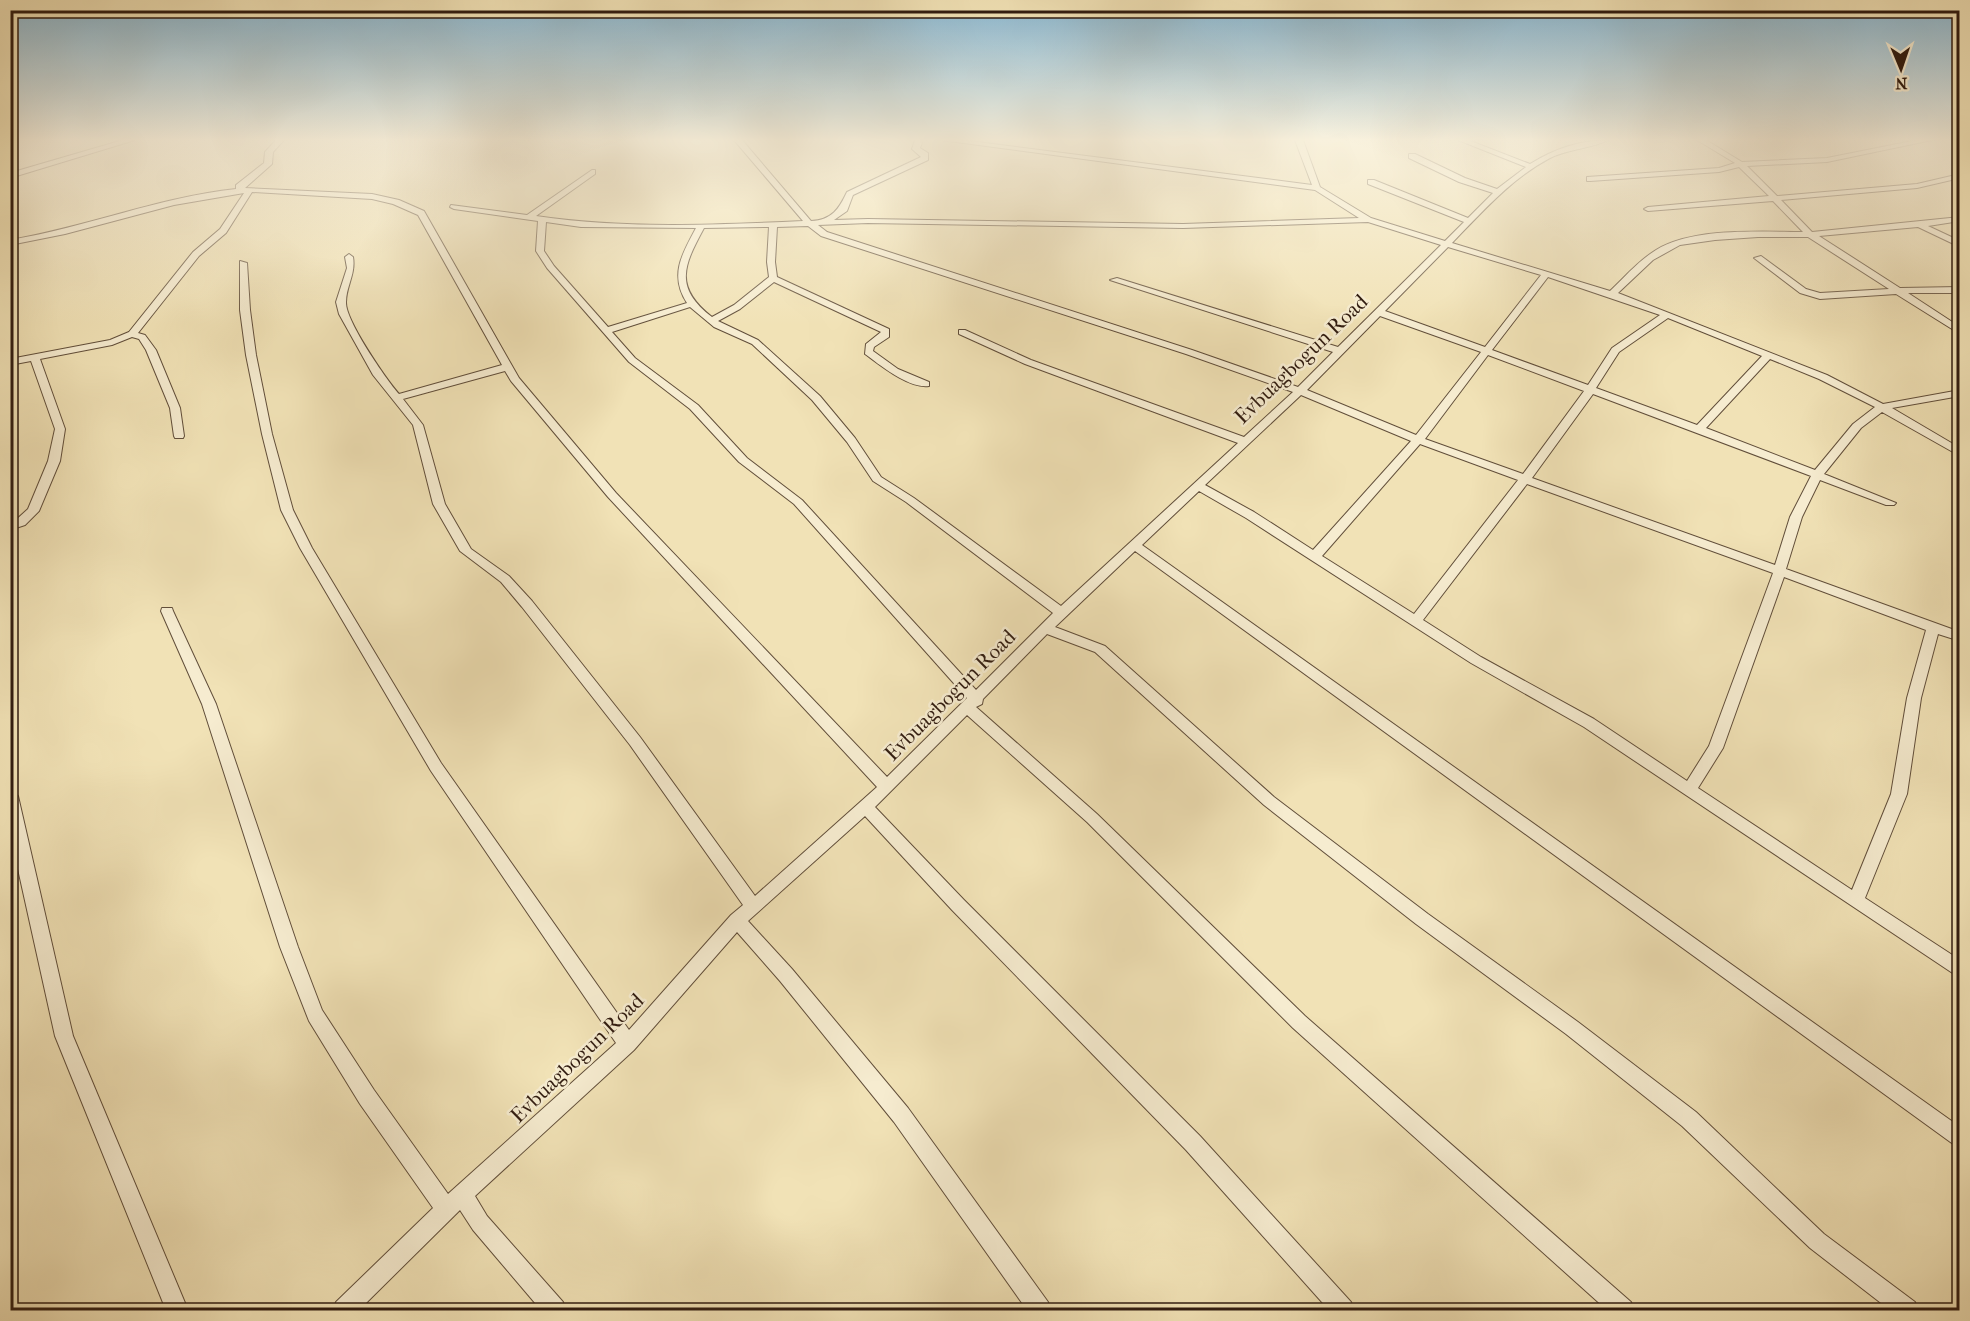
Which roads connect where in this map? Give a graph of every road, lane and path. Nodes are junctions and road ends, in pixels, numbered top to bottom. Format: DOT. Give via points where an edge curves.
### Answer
graph roads {
  1 [pos="178,202"];
  2 [pos="241,202"];
  3 [pos="401,202"];
  4 [pos="551,202"];
  5 [pos="791,202"];
  6 [pos="847,202"];
  7 [pos="1339,202"];
  8 [pos="1420,202"];
  9 [pos="1488,202"];
  10 [pos="1730,202"];
  11 [pos="1780,202"];
  12 [pos="454,207"];
  13 [pos="1648,208"];
  14 [pos="528,218"];
  15 [pos="1959,219"];
  16 [pos="542,220"];
  17 [pos="1368,220"];
  18 [pos="827,221"];
  19 [pos="1469,221"];
  20 [pos="809,223"];
  21 [pos="1919,224"];
  22 [pos="772,225"];
  23 [pos="701,226"];
  24 [pos="1810,234"];
  25 [pos="10,243"];
  26 [pos="1446,244"];
  27 [pos="1959,245"];
  28 [pos="349,257"];
  29 [pos="1758,258"];
  30 [pos="243,263"];
  31 [pos="1546,273"];
  32 [pos="774,278"];
  33 [pos="1114,280"];
  34 [pos="1959,290"];
  35 [pos="1896,291"];
  36 [pos="1612,294"];
  37 [pos="692,304"];
  38 [pos="1379,312"];
  39 [pos="1667,314"];
  40 [pos="712,321"];
  41 [pos="606,331"];
  42 [pos="1959,331"];
  43 [pos="962,332"];
  44 [pos="132,334"];
  45 [pos="1340,351"];
  46 [pos="1487,352"];
  47 [pos="1768,355"];
  48 [pos="35,358"];
  49 [pos="10,362"];
  50 [pos="508,367"];
  51 [pos="926,384"];
  52 [pos="1590,390"];
  53 [pos="1300,391"];
  54 [pos="1959,393"];
  55 [pos="396,398"];
  56 [pos="1881,407"];
  57 [pos="1698,429"];
  58 [pos="179,436"];
  59 [pos="1418,440"];
  60 [pos="1246,442"];
  61 [pos="1959,453"];
  62 [pos="1817,475"];
  63 [pos="1526,478"];
  64 [pos="1198,486"];
  65 [pos="1890,503"];
  66 [pos="10,526"];
  67 [pos="1134,545"];
  68 [pos="1315,556"];
  69 [pos="1780,570"];
  70 [pos="167,611"];
  71 [pos="1061,613"];
  72 [pos="1415,621"];
  73 [pos="1933,628"];
  74 [pos="1046,629"];
  75 [pos="1959,637"];
  76 [pos="972,704"];
  77 [pos="887,787"];
  78 [pos="1689,790"];
  79 [pos="10,795"];
  80 [pos="866,807"];
  81 [pos="1856,901"];
  82 [pos="754,907"];
  83 [pos="737,920"];
  84 [pos="1959,970"];
  85 [pos="628,1044"];
  86 [pos="1959,1139"];
  87 [pos="462,1194"];
  88 [pos="446,1209"];
  89 [pos="177,1311"];
  90 [pos="344,1311"];
  91 [pos="555,1311"];
  92 [pos="1040,1311"];
  93 [pos="1343,1311"];
  94 [pos="1623,1311"];
  95 [pos="1907,1311"];
  1 -- 25 [label="street" via="78,230"];
  2 -- 44 [label="street" via="223,231 196,254"];
  3 -- 50 [label="street" via="421,213"];
  4 -- 14 [label="street"];
  5 -- 20 [label="street"];
  6 -- 18 [label="street" via="844,209"];
  7 -- 17 [label="street"];
  8 -- 19 [label="street"];
  9 -- 19 [label="street, Evbuagbogun Road"];
  10 -- 13 [label="street"];
  11 -- 24 [label="street"];
  12 -- 14 [label="street"];
  14 -- 16 [label="street"];
  15 -- 21 [label="street"];
  16 -- 23 [label="street" via="581,225"];
  16 -- 41 [label="street" via="540,251"];
  17 -- 18 [label="street" via="1183,226"];
  17 -- 26 [label="street"];
  18 -- 20 [label="street"];
  19 -- 26 [label="street, Evbuagbogun Road"];
  20 -- 22 [label="street"];
  20 -- 53 [label="street" via="824,234"];
  21 -- 24 [label="street"];
  21 -- 27 [label="street"];
  22 -- 23 [label="street"];
  22 -- 32 [label="street"];
  23 -- 37 [label="street" via="682,263 682,284"];
  24 -- 35 [label="street"];
  24 -- 36 [label="street" via="1766,234 1665,248"];
  26 -- 31 [label="street"];
  26 -- 38 [label="street, Evbuagbogun Road"];
  28 -- 55 [label="street" via="351,268 341,302 344,314 378,375"];
  29 -- 35 [label="street" via="1813,295"];
  30 -- 85 [label="street" via="251,355 287,510 436,767"];
  31 -- 36 [label="street"];
  31 -- 46 [label="street"];
  32 -- 40 [label="street"];
  32 -- 51 [label="street" via="886,331 869,346 868,352 894,371"];
  33 -- 45 [label="street"];
  34 -- 35 [label="street"];
  35 -- 42 [label="street"];
  36 -- 39 [label="street"];
  37 -- 40 [label="street"];
  37 -- 41 [label="street"];
  38 -- 45 [label="street, Evbuagbogun Road"];
  38 -- 46 [label="street"];
  39 -- 47 [label="street"];
  39 -- 52 [label="street" via="1615,350"];
  40 -- 71 [label="street" via="746,335 816,398 877,479"];
  41 -- 76 [label="street" via="632,360 694,407 743,460 798,502"];
  43 -- 60 [label="street" via="1028,362"];
  44 -- 48 [label="street"];
  44 -- 58 [label="street" via="142,337 151,350 175,408"];
  45 -- 53 [label="street, Evbuagbogun Road"];
  46 -- 52 [label="street"];
  46 -- 59 [label="street"];
  47 -- 56 [label="street" via="1823,377"];
  47 -- 57 [label="street"];
  48 -- 49 [label="street"];
  48 -- 66 [label="street" via="60,429 54,461 33,511"];
  50 -- 55 [label="street"];
  50 -- 77 [label="street" via="612,495"];
  52 -- 57 [label="street"];
  52 -- 63 [label="street"];
  53 -- 59 [label="street"];
  53 -- 60 [label="street, Evbuagbogun Road"];
  54 -- 56 [label="street"];
  55 -- 82 [label="street" via="418,425 439,504 466,551 505,579 527,604 635,741"];
  56 -- 61 [label="street"];
  56 -- 62 [label="street" via="1857,426"];
  57 -- 62 [label="street"];
  59 -- 63 [label="street"];
  59 -- 68 [label="street"];
  60 -- 64 [label="street, Evbuagbogun Road"];
  62 -- 65 [label="street"];
  62 -- 69 [label="street" via="1796,517"];
  63 -- 69 [label="street"];
  63 -- 72 [label="street"];
  64 -- 67 [label="street, Evbuagbogun Road"];
  64 -- 68 [label="street"];
  67 -- 71 [label="street, Evbuagbogun Road"];
  67 -- 86 [label="street"];
  68 -- 72 [label="street"];
  69 -- 73 [label="street"];
  69 -- 78 [label="street" via="1716,748"];
  70 -- 88 [label="street" via="209,704 315,1015"];
  71 -- 74 [label="street, Evbuagbogun Road"];
  72 -- 78 [label="street" via="1589,723"];
  73 -- 75 [label="street"];
  73 -- 81 [label="street" via="1914,698 1899,794"];
  74 -- 76 [label="street, Evbuagbogun Road"];
  74 -- 95 [label="street" via="1100,649 1269,801 1689,1119 1817,1241"];
  76 -- 77 [label="street, Evbuagbogun Road"];
  76 -- 94 [label="street" via="1299,1022"];
  77 -- 80 [label="street, Evbuagbogun Road"];
  78 -- 81 [label="street"];
  79 -- 89 [label="street" via="64,1036"];
  80 -- 82 [label="street, Evbuagbogun Road"];
  80 -- 93 [label="street" via="1193,1143"];
  81 -- 84 [label="street"];
  82 -- 83 [label="street, Evbuagbogun Road"];
  83 -- 85 [label="street, Evbuagbogun Road"];
  83 -- 92 [label="street" via="901,1115"];
  85 -- 87 [label="street, Evbuagbogun Road"];
  87 -- 88 [label="street, Evbuagbogun Road"];
  87 -- 91 [label="street" via="480,1223"];
  88 -- 90 [label="street, Evbuagbogun Road"];
}
